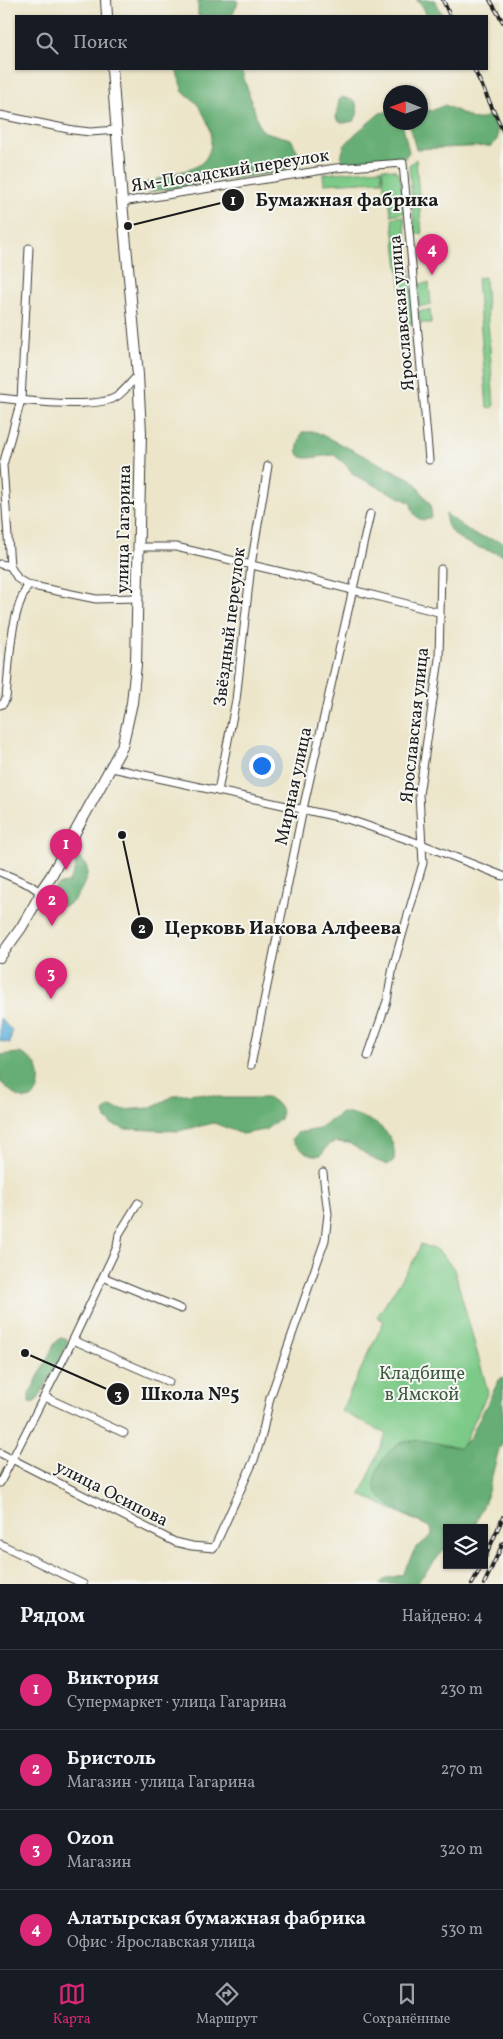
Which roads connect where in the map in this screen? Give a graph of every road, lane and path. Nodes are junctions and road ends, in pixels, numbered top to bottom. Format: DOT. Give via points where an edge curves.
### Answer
graph roads {
  1 [pos="106,0"];
  2 [pos="107,15"];
  3 [pos="112,70"];
  4 [pos="0,114"];
  5 [pos="117,130"];
  6 [pos="403,163"];
  7 [pos="122,202"];
  8 [pos="29,248"];
  9 [pos="138,375"];
  10 [pos="0,398"];
  11 [pos="21,400"];
  12 [pos="429,460"];
  13 [pos="268,466"];
  14 [pos="370,514"];
  15 [pos="139,547"];
  16 [pos="0,564"];
  17 [pos="251,565"];
  18 [pos="10,566"];
  19 [pos="441,569"];
  20 [pos="28,585"];
  21 [pos="352,590"];
  22 [pos="137,598"];
  23 [pos="438,612"];
  24 [pos="0,705"];
  25 [pos="112,768"];
  26 [pos="218,791"];
  27 [pos="302,809"];
  28 [pos="421,844"];
  29 [pos="0,872"];
  30 [pos="503,876"];
  31 [pos="40,892"];
  32 [pos="0,957"];
  33 [pos="368,1056"];
  34 [pos="251,1065"];
  35 [pos="323,1172"];
  36 [pos="138,1203"];
  37 [pos="103,1277"];
  38 [pos="181,1309"];
  39 [pos="74,1340"];
  40 [pos="169,1382"];
  41 [pos="45,1398"];
  42 [pos="124,1433"];
  43 [pos="0,1453"];
  44 [pos="12,1459"];
  45 [pos="0,1483"];
  46 [pos="0,1544"];
  47 [pos="83,1584"];
  1 -- 2 [label="main road"];
  3 -- 5 [label="main road, улица Гагарина"];
  4 -- 5 [label="street" via="73,130"];
  5 -- 7 [label="main road, улица Гагарина"];
  6 -- 7 [label="street, Ям-Посадский переулок" via="336,168"];
  6 -- 12 [label="street, Ярославская улица"];
  7 -- 9 [label="main road, улица Гагарина"];
  8 -- 11 [label="street"];
  9 -- 11 [label="street" via="116,397 104,401"];
  9 -- 15 [label="main road, улица Гагарина" via="141,433"];
  10 -- 11 [label="street"];
  11 -- 18 [label="street" via="3,465"];
  13 -- 17 [label="street, Звёздный переулок"];
  14 -- 21 [label="street, Мирная улица"];
  15 -- 17 [label="street" via="176,547"];
  15 -- 22 [label="main road, улица Гагарина"];
  16 -- 18 [label="street"];
  17 -- 21 [label="street"];
  17 -- 26 [label="street, Звёздный переулок" via="236,700"];
  18 -- 20 [label="street" via="18,579"];
  19 -- 23 [label="street, Ярославская улица"];
  20 -- 22 [label="street" via="96,599"];
  20 -- 24 [label="street" via="15,619 6,698"];
  21 -- 23 [label="street"];
  21 -- 27 [label="street, Мирная улица"];
  22 -- 25 [label="main road, улица Гагарина" via="132,704 122,747"];
  23 -- 28 [label="street, Ярославская улица" via="438,659 419,795"];
  25 -- 26 [label="street"];
  25 -- 31 [label="main road, улица Гагарина"];
  26 -- 27 [label="street"];
  27 -- 28 [label="street" via="346,819"];
  27 -- 34 [label="street, Мирная улица"];
  28 -- 30 [label="street"];
  28 -- 33 [label="street, Ярославская улица" via="423,863 393,967 388,1001"];
  29 -- 31 [label="street"];
  31 -- 32 [label="main road, улица Гагарина"];
  35 -- 44 [label="street, улица Осипова" via="328,1214 325,1240 270,1398 254,1460 214,1548 175,1542"];
  36 -- 37 [label="street" via="119,1234 117,1247"];
  37 -- 38 [label="street"];
  37 -- 39 [label="street"];
  39 -- 40 [label="street"];
  39 -- 41 [label="street"];
  41 -- 42 [label="street"];
  41 -- 44 [label="street"];
  43 -- 44 [label="street, улица Осипова"];
  44 -- 45 [label="street"];
  46 -- 47 [label="street"];
}
